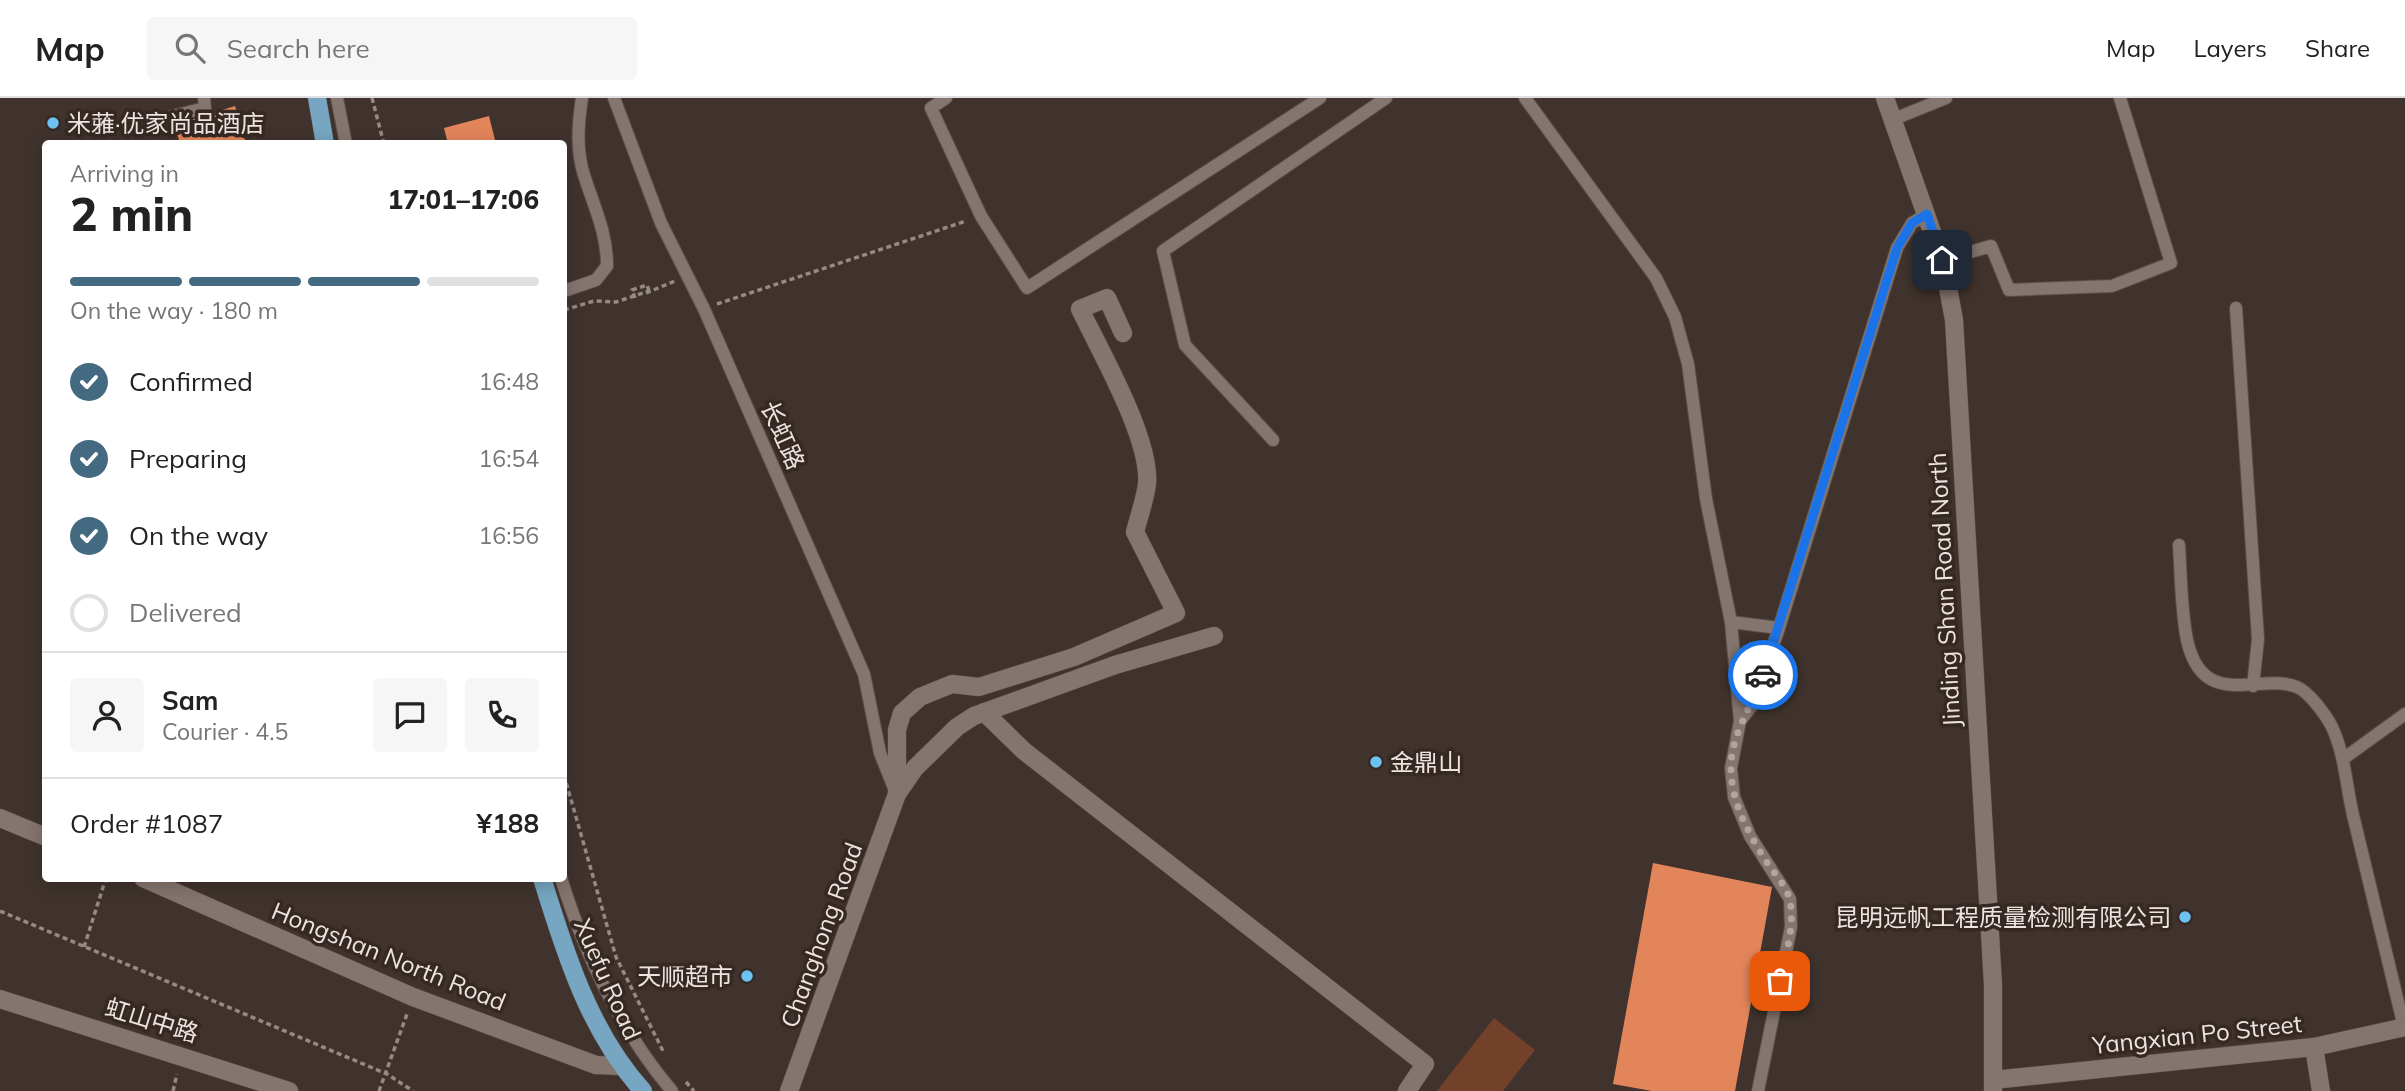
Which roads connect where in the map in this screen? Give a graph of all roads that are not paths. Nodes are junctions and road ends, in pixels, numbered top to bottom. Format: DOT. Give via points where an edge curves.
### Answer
graph roads {
  1 [pos="204,98"];
  2 [pos="317,98"];
  3 [pos="337,98"];
  4 [pos="582,98"];
  5 [pos="614,98"];
  6 [pos="946,98"];
  7 [pos="1320,98"];
  8 [pos="1386,98"];
  9 [pos="1525,98"];
  10 [pos="1885,98"];
  11 [pos="1946,98"];
  12 [pos="2120,98"];
  13 [pos="169,117"];
  14 [pos="1894,119"];
  15 [pos="324,140"];
  16 [pos="345,140"];
  17 [pos="1927,214"];
  18 [pos="1942,260"];
  19 [pos="567,290"];
  20 [pos="2236,308"];
  21 [pos="1123,332"];
  22 [pos="1273,440"];
  23 [pos="2179,545"];
  24 [pos="1731,622"];
  25 [pos="1779,628"];
  26 [pos="1214,636"];
  27 [pos="2253,686"];
  28 [pos="984,712"];
  29 [pos="2405,714"];
  30 [pos="1740,721"];
  31 [pos="2343,759"];
  32 [pos="897,794"];
  33 [pos="0,818"];
  34 [pos="42,835"];
  35 [pos="152,882"];
  36 [pos="543,882"];
  37 [pos="562,882"];
  38 [pos="0,999"];
  39 [pos="2405,1027"];
  40 [pos="2314,1046"];
  41 [pos="620,1066"];
  42 [pos="1993,1085"];
  43 [pos="289,1091"];
  44 [pos="643,1091"];
  45 [pos="672,1091"];
  46 [pos="789,1091"];
  47 [pos="1407,1091"];
  48 [pos="1758,1091"];
  49 [pos="2321,1091"];
  1 -- 13 [label="lane" via="205,108"];
  2 -- 15 [label="main road"];
  3 -- 16 [label="lane"];
  4 -- 19 [label="lane" via="579,150 606,232 607,266 596,280"];
  5 -- 32 [label="lane, 长虹路" via="661,223 705,309 864,674 880,753"];
  6 -- 7 [label="lane" via="931,107 981,216 1027,288"];
  8 -- 22 [label="lane" via="1163,251 1185,345"];
  9 -- 24 [label="lane" via="1657,278 1675,317 1688,364 1706,499"];
  10 -- 14 [label="street, Jinding Shan Road North"];
  11 -- 14 [label="lane"];
  12 -- 18 [label="lane" via="2171,263 2112,286 2032,291 2009,290 1991,246"];
  14 -- 17 [label="street, Jinding Shan Road North"];
  17 -- 18 [label="street, Jinding Shan Road North"];
  17 -- 25 [label="lane" via="1912,223 1897,248"];
  18 -- 42 [label="street, Jinding Shan Road North" via="1954,320 1993,985"];
  20 -- 27 [label="lane" via="2258,639"];
  21 -- 32 [label="street" via="1107,298 1080,309 1132,421 1147,483 1135,531 1176,613 1074,657 979,687 952,684 920,697 902,713 897,730"];
  23 -- 27 [label="lane" via="2188,642 2199,667 2213,680 2236,687"];
  24 -- 25 [label="lane"];
  24 -- 30 [label="lane"];
  25 -- 30 [label="lane" via="1754,703"];
  26 -- 28 [label="street" via="1115,664"];
  27 -- 31 [label="lane" via="2299,688 2331,726"];
  28 -- 32 [label="street" via="957,727 915,768"];
  28 -- 47 [label="street" via="1024,751 1425,1064"];
  29 -- 31 [label="lane"];
  30 -- 48 [label="lane" via="1731,768 1734,797 1750,836 1790,899 1791,926"];
  31 -- 39 [label="lane"];
  32 -- 46 [label="street, Changhong Road"];
  33 -- 34 [label="street"];
  35 -- 41 [label="street, Hongshan North Road" via="412,997 596,1065"];
  36 -- 41 [label="main road, Xuefu Road" via="588,1005"];
  37 -- 45 [label="lane" via="593,964 627,1032"];
  38 -- 43 [label="street, 虹山中路"];
  39 -- 40 [label="street, Yangxian Po Street"];
  40 -- 42 [label="street, Yangxian Po Street"];
  40 -- 49 [label="street"];
  41 -- 44 [label="main road, Xuefu Road"];
}
